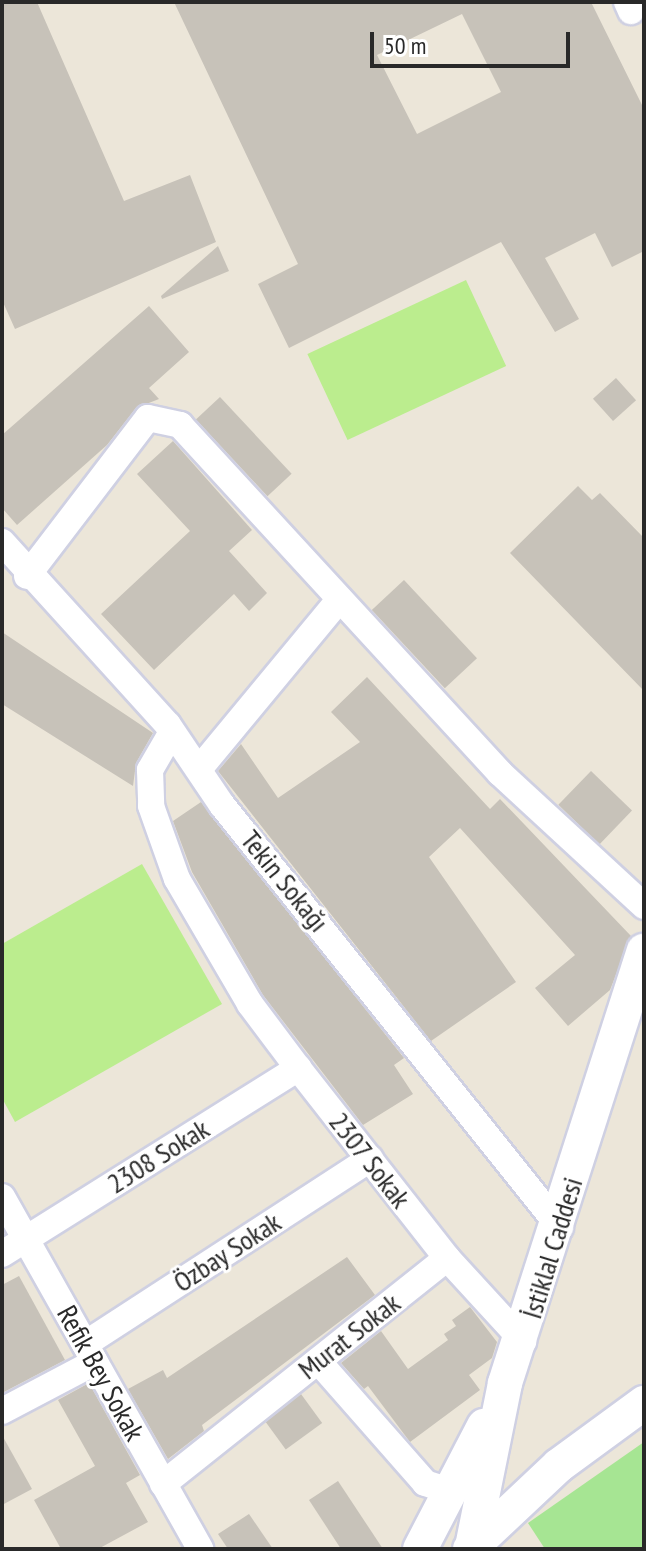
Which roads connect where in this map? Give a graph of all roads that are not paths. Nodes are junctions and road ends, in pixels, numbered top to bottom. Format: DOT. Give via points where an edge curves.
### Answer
graph roads {
  1 [pos="2,542"];
  2 [pos="27,576"];
  3 [pos="340,599"];
  4 [pos="172,732"];
  5 [pos="200,768"];
  6 [pos="644,906"];
  7 [pos="641,969"];
  8 [pos="294,1070"];
  9 [pos="370,1159"];
  10 [pos="2,1197"];
  11 [pos="560,1227"];
  12 [pos="26,1240"];
  13 [pos="2,1254"];
  14 [pos="447,1258"];
  15 [pos="523,1341"];
  16 [pos="90,1353"];
  17 [pos="318,1361"];
  18 [pos="505,1383"];
  19 [pos="644,1403"];
  20 [pos="2,1411"];
  21 [pos="163,1484"];
  22 [pos="452,1492"];
  23 [pos="471,1548"];
  24 [pos="200,1549"];
  25 [pos="420,1549"];
  1 -- 2 [label="street, Tekin Sokağı"];
  2 -- 3 [label="street" via="148,418 180,425"];
  2 -- 4 [label="street, Tekin Sokağı"];
  3 -- 5 [label="street"];
  3 -- 6 [label="street" via="500,773"];
  4 -- 5 [label="street, Tekin Sokağı"];
  4 -- 8 [label="street, 2307 Sokak" via="150,770 151,806 177,879"];
  5 -- 11 [label="street, Tekin Sokağı" via="222,805"];
  7 -- 11 [label="street, İstiklal Caddesi"];
  8 -- 9 [label="street, 2307 Sokak"];
  8 -- 12 [label="street, 2308 Sokak"];
  9 -- 14 [label="street, 2307 Sokak"];
  9 -- 16 [label="street, Özbay Sokak"];
  10 -- 12 [label="street, Refik Bey Sokak"];
  11 -- 15 [label="street, İstiklal Caddesi"];
  12 -- 13 [label="street, 2308 Sokak"];
  12 -- 16 [label="street, Refik Bey Sokak"];
  14 -- 15 [label="street"];
  14 -- 17 [label="street, Murat Sokak"];
  15 -- 18 [label="street, İstiklal Caddesi"];
  16 -- 20 [label="street, Özbay Sokak"];
  16 -- 21 [label="street, Refik Bey Sokak"];
  17 -- 21 [label="street, Murat Sokak"];
  17 -- 22 [label="street" via="425,1483"];
  18 -- 22 [label="street"];
  18 -- 23 [label="street, İstiklal Caddesi"];
  19 -- 23 [label="street" via="558,1466"];
  21 -- 24 [label="street, Refik Bey Sokak"];
  22 -- 25 [label="street"];
}
